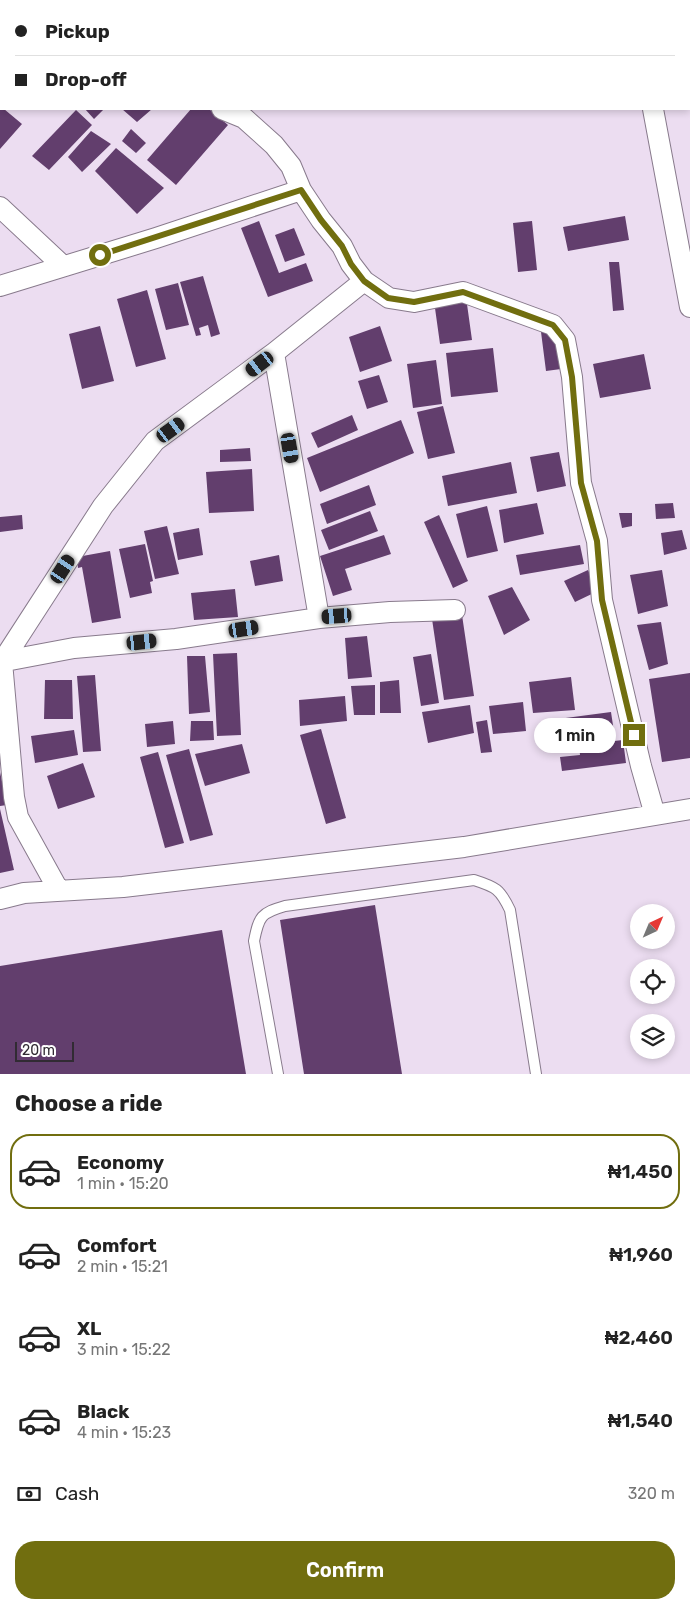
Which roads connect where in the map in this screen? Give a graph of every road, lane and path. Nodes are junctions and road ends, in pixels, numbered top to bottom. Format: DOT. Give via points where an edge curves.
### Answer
graph roads {
  1 [pos="227,110"];
  2 [pos="653,110"];
  3 [pos="243,113"];
  4 [pos="301,190"];
  5 [pos="0,207"];
  6 [pos="684,246"];
  7 [pos="64,266"];
  8 [pos="364,281"];
  9 [pos="0,286"];
  10 [pos="690,307"];
  11 [pos="274,353"];
  12 [pos="455,610"];
  13 [pos="319,618"];
  14 [pos="1,662"];
  15 [pos="690,809"];
  16 [pos="654,815"];
  17 [pos="59,890"];
  18 [pos="0,899"];
  19 [pos="278,1074"];
  20 [pos="536,1074"];
  1 -- 3 [label="street"];
  2 -- 6 [label="street"];
  3 -- 4 [label="street" via="291,166"];
  4 -- 7 [label="street"];
  4 -- 8 [label="street"];
  5 -- 7 [label="street"];
  6 -- 10 [label="street"];
  7 -- 9 [label="street"];
  8 -- 11 [label="street"];
  8 -- 16 [label="street" via="388,298 414,302 463,292 553,325 565,340 572,377 581,483 597,541 602,600"];
  11 -- 13 [label="street"];
  11 -- 14 [label="street" via="154,441 103,506"];
  12 -- 13 [label="street"];
  13 -- 14 [label="street" via="176,639 74,648"];
  14 -- 17 [label="street" via="18,817"];
  15 -- 16 [label="street"];
  16 -- 17 [label="street" via="464,847 123,887"];
  17 -- 18 [label="street" via="24,892"];
  19 -- 20 [label="lane" via="254,941 257,924 266,911 474,880 503,894 510,910"];
}
